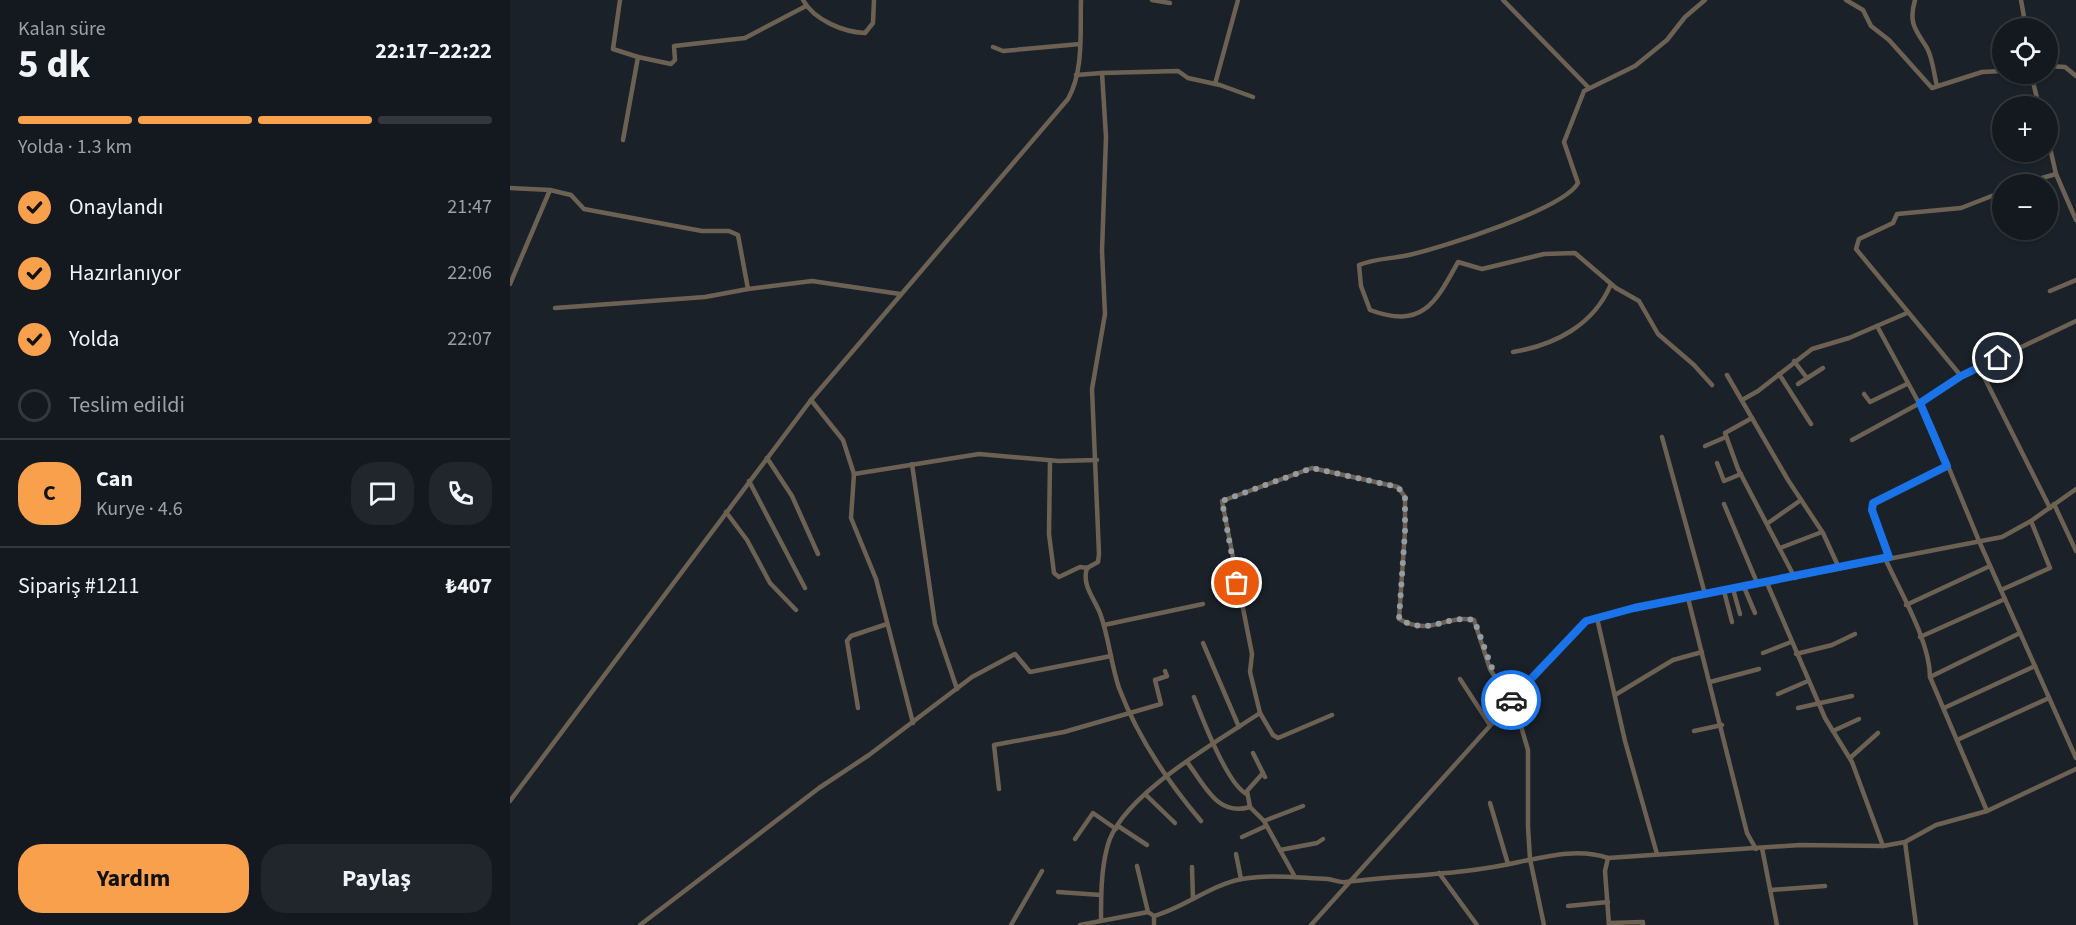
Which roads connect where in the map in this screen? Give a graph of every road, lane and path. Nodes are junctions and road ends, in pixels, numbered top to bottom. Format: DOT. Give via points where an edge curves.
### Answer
graph roads {
  1 [pos="620,0"];
  2 [pos="803,0"];
  3 [pos="874,0"];
  4 [pos="1081,0"];
  5 [pos="1152,0"];
  6 [pos="1238,0"];
  7 [pos="1503,0"];
  8 [pos="1705,0"];
  9 [pos="1846,0"];
  10 [pos="1915,0"];
  11 [pos="2021,0"];
  12 [pos="1162,1"];
  13 [pos="1170,3"];
  14 [pos="806,6"];
  15 [pos="2024,18"];
  16 [pos="1080,44"];
  17 [pos="993,47"];
  18 [pos="638,57"];
  19 [pos="2058,67"];
  20 [pos="1992,72"];
  21 [pos="1102,73"];
  22 [pos="1076,75"];
  23 [pos="2076,76"];
  24 [pos="1215,84"];
  25 [pos="1937,86"];
  26 [pos="1588,87"];
  27 [pos="1253,98"];
  28 [pos="623,140"];
  29 [pos="2053,162"];
  30 [pos="2056,174"];
  31 [pos="2058,179"];
  32 [pos="510,188"];
  33 [pos="550,190"];
  34 [pos="1992,196"];
  35 [pos="2076,220"];
  36 [pos="2076,280"];
  37 [pos="510,284"];
  38 [pos="1611,284"];
  39 [pos="748,290"];
  40 [pos="2050,291"];
  41 [pos="900,294"];
  42 [pos="555,308"];
  43 [pos="1907,313"];
  44 [pos="2076,321"];
  45 [pos="1877,326"];
  46 [pos="1513,352"];
  47 [pos="1794,361"];
  48 [pos="1822,368"];
  49 [pos="1979,368"];
  50 [pos="1779,374"];
  51 [pos="1727,375"];
  52 [pos="1961,376"];
  53 [pos="1807,378"];
  54 [pos="1798,384"];
  55 [pos="1907,384"];
  56 [pos="1712,385"];
  57 [pos="1864,394"];
  58 [pos="811,400"];
  59 [pos="1742,400"];
  60 [pos="1920,403"];
  61 [pos="1752,418"];
  62 [pos="1811,424"];
  63 [pos="1726,437"];
  64 [pos="1662,438"];
  65 [pos="1852,440"];
  66 [pos="1705,446"];
  67 [pos="767,458"];
  68 [pos="1050,460"];
  69 [pos="1097,460"];
  70 [pos="1717,463"];
  71 [pos="912,464"];
  72 [pos="1947,466"];
  73 [pos="854,474"];
  74 [pos="1741,474"];
  75 [pos="749,481"];
  76 [pos="2076,489"];
  77 [pos="1801,500"];
  78 [pos="1724,504"];
  79 [pos="2052,506"];
  80 [pos="726,512"];
  81 [pos="2031,521"];
  82 [pos="1768,523"];
  83 [pos="1822,532"];
  84 [pos="1979,541"];
  85 [pos="1780,548"];
  86 [pos="2076,551"];
  87 [pos="818,554"];
  88 [pos="1887,558"];
  89 [pos="1990,566"];
  90 [pos="1088,567"];
  91 [pos="1839,568"];
  92 [pos="1795,578"];
  93 [pos="1767,583"];
  94 [pos="1758,585"];
  95 [pos="1744,587"];
  96 [pos="805,588"];
  97 [pos="1732,589"];
  98 [pos="2001,590"];
  99 [pos="1724,591"];
  100 [pos="1706,594"];
  101 [pos="1688,598"];
  102 [pos="2005,599"];
  103 [pos="1203,603"];
  104 [pos="1906,604"];
  105 [pos="796,610"];
  106 [pos="1755,613"];
  107 [pos="1740,614"];
  108 [pos="1597,618"];
  109 [pos="1732,622"];
  110 [pos="887,624"];
  111 [pos="1104,625"];
  112 [pos="2020,633"];
  113 [pos="1855,634"];
  114 [pos="1920,637"];
  115 [pos="1791,642"];
  116 [pos="1203,643"];
  117 [pos="1702,652"];
  118 [pos="1763,653"];
  119 [pos="1796,654"];
  120 [pos="1111,656"];
  121 [pos="2035,666"];
  122 [pos="1759,669"];
  123 [pos="1166,671"];
  124 [pos="1930,676"];
  125 [pos="1460,679"];
  126 [pos="1808,681"];
  127 [pos="1710,682"];
  128 [pos="957,689"];
  129 [pos="1778,694"];
  130 [pos="1615,695"];
  131 [pos="1852,696"];
  132 [pos="1194,697"];
  133 [pos="2049,698"];
  134 [pos="1511,700"];
  135 [pos="1819,705"];
  136 [pos="858,708"];
  137 [pos="1798,708"];
  138 [pos="1944,708"];
  139 [pos="1130,713"];
  140 [pos="1260,713"];
  141 [pos="1332,715"];
  142 [pos="1859,719"];
  143 [pos="913,723"];
  144 [pos="1490,725"];
  145 [pos="1722,725"];
  146 [pos="1239,727"];
  147 [pos="1694,731"];
  148 [pos="1833,731"];
  149 [pos="1878,733"];
  150 [pos="1957,740"];
  151 [pos="1213,744"];
  152 [pos="1253,753"];
  153 [pos="1850,758"];
  154 [pos="2076,758"];
  155 [pos="1187,762"];
  156 [pos="2076,769"];
  157 [pos="1164,777"];
  158 [pos="999,789"];
  159 [pos="1247,794"];
  160 [pos="1146,795"];
  161 [pos="510,801"];
  162 [pos="1490,803"];
  163 [pos="1303,806"];
  164 [pos="1250,807"];
  165 [pos="1986,811"];
  166 [pos="1201,821"];
  167 [pos="1174,823"];
  168 [pos="1265,824"];
  169 [pos="1117,827"];
  170 [pos="1242,837"];
  171 [pos="1075,839"];
  172 [pos="1323,839"];
  173 [pos="1905,842"];
  174 [pos="1147,845"];
  175 [pos="1883,846"];
  176 [pos="1759,849"];
  177 [pos="1280,850"];
  178 [pos="1236,854"];
  179 [pos="1658,854"];
  180 [pos="1608,858"];
  181 [pos="1530,859"];
  182 [pos="1508,864"];
  183 [pos="1137,866"];
  184 [pos="1192,867"];
  185 [pos="1042,871"];
  186 [pos="1438,873"];
  187 [pos="1295,877"];
  188 [pos="1241,879"];
  189 [pos="1350,880"];
  190 [pos="1825,886"];
  191 [pos="1771,890"];
  192 [pos="1058,892"];
  193 [pos="1101,895"];
  194 [pos="1193,899"];
  195 [pos="1608,902"];
  196 [pos="1568,906"];
  197 [pos="1148,912"];
  198 [pos="1154,916"];
  199 [pos="1101,921"];
  200 [pos="1609,924"];
  201 [pos="640,925"];
  202 [pos="1011,925"];
  203 [pos="1080,925"];
  204 [pos="1154,925"];
  205 [pos="1311,925"];
  206 [pos="1477,925"];
  207 [pos="1544,925"];
  208 [pos="1643,925"];
  209 [pos="1777,925"];
  210 [pos="1916,925"];
  1 -- 18 [label="street" via="613,49"];
  2 -- 14 [label="street"];
  3 -- 14 [label="street" via="873,23 865,33 840,28"];
  4 -- 16 [label="street"];
  5 -- 12 [label="street"];
  6 -- 24 [label="street"];
  7 -- 26 [label="street"];
  8 -- 26 [label="street" via="1667,40 1635,66"];
  9 -- 25 [label="street" via="1863,10 1871,26 1889,40 1925,82 1932,88"];
  10 -- 25 [label="street" via="1911,13 1916,34 1927,48"];
  11 -- 15 [label="street"];
  12 -- 13 [label="street"];
  14 -- 18 [label="street" via="745,38 674,46 675,60 671,64"];
  16 -- 17 [label="street" via="1003,51"];
  16 -- 22 [label="street"];
  18 -- 28 [label="street"];
  19 -- 23 [label="street"];
  20 -- 25 [label="street"];
  21 -- 22 [label="street"];
  21 -- 24 [label="street" via="1178,71 1188,78"];
  21 -- 69 [label="street" via="1106,137 1102,251 1105,314 1092,389"];
  22 -- 41 [label="street" via="1068,99"];
  24 -- 27 [label="street"];
  26 -- 38 [label="street" via="1564,142 1578,183 1573,192 1523,218 1410,255 1359,265 1361,286 1370,310 1386,316 1418,315 1443,289 1458,262 1482,269 1544,254 1575,253"];
  29 -- 30 [label="street"];
  31 -- 35 [label="street"];
  32 -- 33 [label="street"];
  33 -- 37 [label="street"];
  33 -- 39 [label="street" via="571,195 584,209 738,235"];
  34 -- 43 [label="street" via="1961,208 1897,214 1893,223 1858,239 1856,249 1860,257"];
  36 -- 40 [label="street"];
  38 -- 46 [label="street" via="1602,304 1575,328 1544,346"];
  38 -- 56 [label="street" via="1639,301 1658,334"];
  39 -- 41 [label="street" via="812,281"];
  39 -- 42 [label="street"];
  41 -- 58 [label="street"];
  43 -- 45 [label="street"];
  43 -- 52 [label="street"];
  44 -- 49 [label="street"];
  45 -- 47 [label="street" via="1812,349"];
  45 -- 55 [label="street"];
  47 -- 50 [label="street"];
  47 -- 53 [label="street"];
  48 -- 53 [label="street"];
  49 -- 52 [label="street"];
  49 -- 79 [label="street"];
  50 -- 59 [label="street"];
  50 -- 62 [label="street"];
  51 -- 59 [label="street"];
  52 -- 60 [label="street"];
  53 -- 54 [label="street"];
  55 -- 57 [label="street" via="1870,402"];
  55 -- 60 [label="street"];
  58 -- 67 [label="street"];
  58 -- 73 [label="street" via="843,440"];
  59 -- 61 [label="street"];
  60 -- 65 [label="street"];
  60 -- 72 [label="street"];
  61 -- 63 [label="street" via="1725,433"];
  61 -- 77 [label="street"];
  63 -- 66 [label="street"];
  63 -- 74 [label="street"];
  64 -- 100 [label="street"];
  67 -- 75 [label="street"];
  67 -- 87 [label="street" via="792,496"];
  68 -- 69 [label="street"];
  68 -- 71 [label="street" via="979,454"];
  68 -- 90 [label="street" via="1049,534 1054,573 1059,577"];
  69 -- 90 [label="street" via="1099,554 1098,562"];
  70 -- 74 [label="street" via="1724,481"];
  71 -- 73 [label="street"];
  71 -- 128 [label="street" via="935,624"];
  72 -- 84 [label="street"];
  72 -- 88 [label="street" via="1873,503"];
  73 -- 110 [label="street" via="851,518 876,579"];
  74 -- 82 [label="street"];
  75 -- 80 [label="street"];
  75 -- 96 [label="street"];
  76 -- 79 [label="street"];
  77 -- 82 [label="street"];
  77 -- 83 [label="street"];
  78 -- 94 [label="street"];
  79 -- 81 [label="street"];
  79 -- 86 [label="street"];
  80 -- 105 [label="street" via="747,540 770,583"];
  80 -- 161 [label="street"];
  81 -- 84 [label="street" via="2002,537"];
  81 -- 98 [label="street" via="2050,568"];
  82 -- 85 [label="street"];
  83 -- 85 [label="street"];
  83 -- 91 [label="street"];
  84 -- 88 [label="street"];
  84 -- 89 [label="street"];
  85 -- 92 [label="street"];
  88 -- 91 [label="street"];
  88 -- 104 [label="street"];
  89 -- 98 [label="street"];
  89 -- 104 [label="street"];
  90 -- 111 [label="street" via="1088,591"];
  91 -- 92 [label="street"];
  92 -- 93 [label="street"];
  93 -- 94 [label="street"];
  93 -- 115 [label="street"];
  94 -- 95 [label="street"];
  95 -- 97 [label="street"];
  95 -- 106 [label="street"];
  97 -- 99 [label="street"];
  97 -- 107 [label="street"];
  98 -- 102 [label="street"];
  99 -- 100 [label="street"];
  99 -- 109 [label="street"];
  100 -- 101 [label="street"];
  101 -- 108 [label="street"];
  101 -- 117 [label="street"];
  102 -- 112 [label="street"];
  102 -- 114 [label="street"];
  103 -- 111 [label="street"];
  104 -- 114 [label="street"];
  108 -- 130 [label="street"];
  108 -- 134 [label="street" via="1577,629"];
  110 -- 136 [label="street" via="851,636 847,641"];
  110 -- 143 [label="street"];
  111 -- 120 [label="street"];
  112 -- 121 [label="street"];
  112 -- 124 [label="street"];
  113 -- 119 [label="street" via="1832,645"];
  114 -- 124 [label="street"];
  115 -- 118 [label="street"];
  115 -- 119 [label="street"];
  116 -- 146 [label="street"];
  117 -- 127 [label="street"];
  117 -- 130 [label="street" via="1672,660"];
  119 -- 126 [label="street"];
  120 -- 128 [label="street" via="1030,672 1015,654 984,669"];
  120 -- 139 [label="street"];
  121 -- 133 [label="street"];
  121 -- 138 [label="street"];
  122 -- 127 [label="street"];
  123 -- 139 [label="street" via="1167,676 1155,680 1161,704"];
  124 -- 138 [label="street"];
  125 -- 144 [label="street"];
  126 -- 129 [label="street"];
  126 -- 135 [label="street"];
  127 -- 145 [label="street"];
  128 -- 143 [label="street"];
  130 -- 179 [label="street" via="1642,807"];
  131 -- 135 [label="street"];
  132 -- 151 [label="street"];
  133 -- 150 [label="street"];
  133 -- 154 [label="street"];
  134 -- 140 [label="street" via="1490,669 1474,620 1413,627 1399,619 1405,497 1398,487 1312,468 1222,501"];
  134 -- 144 [label="street"];
  134 -- 181 [label="street" via="1528,750"];
  135 -- 137 [label="street"];
  135 -- 148 [label="street"];
  138 -- 150 [label="street"];
  139 -- 157 [label="street"];
  139 -- 158 [label="street" via="1064,732 994,745"];
  140 -- 141 [label="street" via="1278,738"];
  140 -- 146 [label="street"];
  142 -- 148 [label="street"];
  143 -- 201 [label="street" via="819,788"];
  144 -- 189 [label="street"];
  145 -- 147 [label="street"];
  145 -- 176 [label="street" via="1747,833"];
  146 -- 151 [label="street"];
  148 -- 153 [label="street"];
  149 -- 153 [label="street"];
  150 -- 165 [label="street"];
  151 -- 155 [label="street"];
  151 -- 159 [label="street" via="1237,787"];
  152 -- 159 [label="street" via="1264,775"];
  153 -- 175 [label="street"];
  155 -- 157 [label="street"];
  155 -- 164 [label="street" via="1222,806 1238,810"];
  156 -- 165 [label="street"];
  157 -- 160 [label="street"];
  157 -- 166 [label="street"];
  159 -- 164 [label="street"];
  160 -- 167 [label="street"];
  160 -- 169 [label="street"];
  162 -- 182 [label="street"];
  163 -- 168 [label="street"];
  164 -- 168 [label="street"];
  165 -- 173 [label="street" via="1936,825"];
  168 -- 170 [label="street"];
  168 -- 177 [label="street"];
  169 -- 171 [label="street" via="1093,813"];
  169 -- 174 [label="street"];
  169 -- 193 [label="street" via="1107,846"];
  172 -- 177 [label="street"];
  173 -- 175 [label="street"];
  173 -- 210 [label="street"];
  175 -- 176 [label="street" via="1800,845"];
  176 -- 179 [label="street"];
  176 -- 191 [label="street"];
  177 -- 187 [label="street"];
  178 -- 188 [label="street"];
  179 -- 180 [label="street"];
  180 -- 181 [label="street" via="1595,853"];
  180 -- 195 [label="street"];
  181 -- 182 [label="street"];
  181 -- 207 [label="street"];
  182 -- 186 [label="street"];
  183 -- 197 [label="street"];
  184 -- 194 [label="street"];
  185 -- 202 [label="street"];
  186 -- 189 [label="street"];
  186 -- 206 [label="street"];
  187 -- 188 [label="street"];
  187 -- 189 [label="street"];
  188 -- 194 [label="street"];
  189 -- 205 [label="street"];
  190 -- 191 [label="street"];
  191 -- 209 [label="street"];
  192 -- 193 [label="street"];
  193 -- 199 [label="street"];
  194 -- 198 [label="street"];
  195 -- 196 [label="street"];
  195 -- 200 [label="street"];
  197 -- 198 [label="street"];
  197 -- 199 [label="street"];
  198 -- 204 [label="street"];
  199 -- 203 [label="street"];
  200 -- 208 [label="street"];
}
